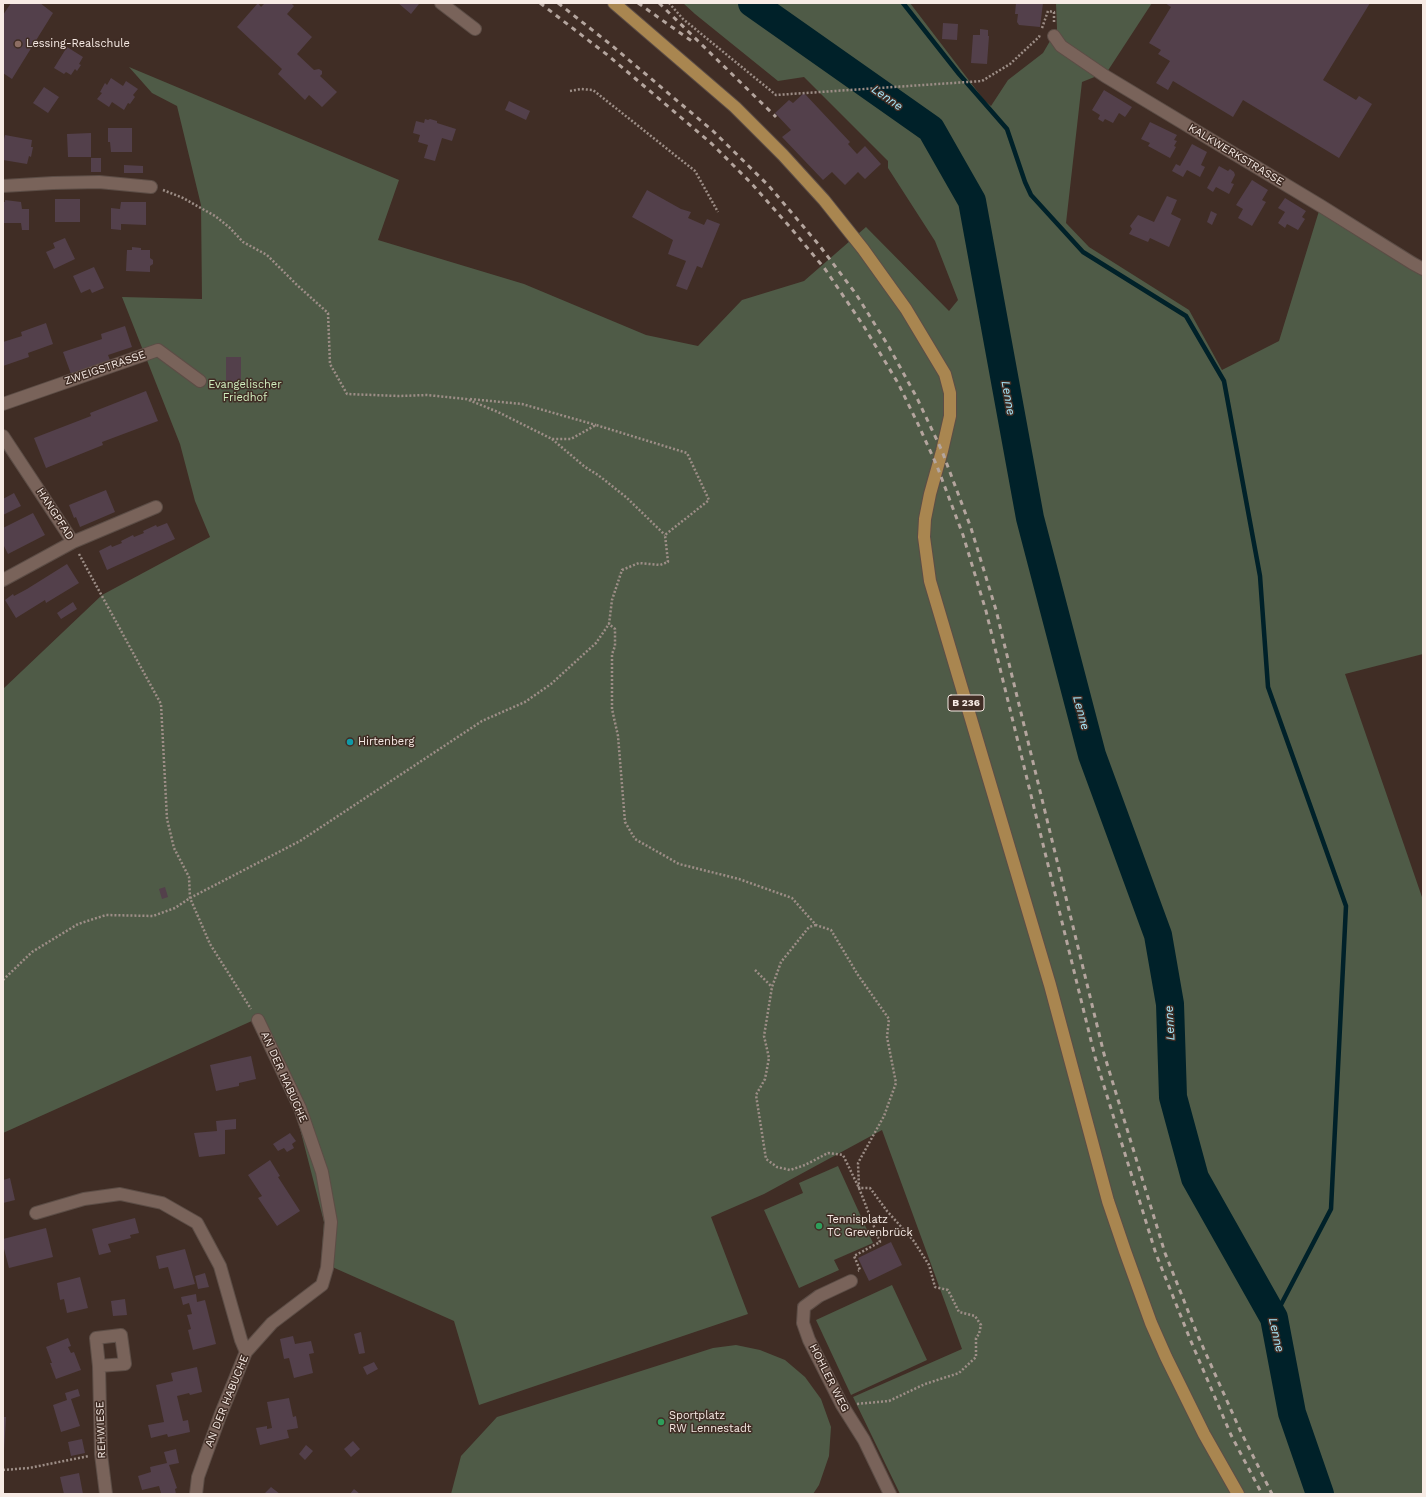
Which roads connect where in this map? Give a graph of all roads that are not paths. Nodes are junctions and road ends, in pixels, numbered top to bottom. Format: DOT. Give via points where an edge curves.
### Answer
graph roads {
  1 [pos="441,3"];
  2 [pos="614,3"];
  3 [pos="475,30"];
  4 [pos="1054,36"];
  5 [pos="3,186"];
  6 [pos="151,187"];
  7 [pos="1423,269"];
  8 [pos="200,381"];
  9 [pos="3,404"];
  10 [pos="3,436"];
  11 [pos="156,507"];
  12 [pos="73,542"];
  13 [pos="3,580"];
  14 [pos="258,1020"];
  15 [pos="36,1213"];
  16 [pos="851,1281"];
  17 [pos="246,1352"];
  18 [pos="99,1366"];
  19 [pos="106,1494"];
  20 [pos="196,1494"];
  21 [pos="890,1494"];
  22 [pos="1238,1494"];
  1 -- 3 [label="street"];
  2 -- 22 [label="main road, B 236" via="735,107 824,200 906,309 945,374 950,393 950,416 925,519 925,549 930,581 1050,985 1108,1202 1122,1244 1166,1357 1204,1434"];
  4 -- 7 [label="street, KALKWERKSTRASSE" via="1061,46 1105,76"];
  5 -- 6 [label="street" via="99,182"];
  8 -- 9 [label="street, ZWEIGSTRASSE" via="158,350"];
  10 -- 12 [label="street, HANGPFAD"];
  11 -- 12 [label="street"];
  12 -- 13 [label="street"];
  14 -- 17 [label="street, AN DER HABUCHE" via="300,1108 322,1172 331,1222 328,1268 322,1285 272,1323"];
  15 -- 17 [label="street" via="84,1199 120,1194 162,1203 197,1223 220,1266"];
  16 -- 21 [label="street, HOHLER WEG" via="819,1296 804,1307 803,1322 809,1340 842,1405 864,1440"];
  17 -- 20 [label="street, AN DER HABUCHE" via="198,1477"];
  18 -- 19 [label="street, REHWIESE" via="101,1454"];
}
